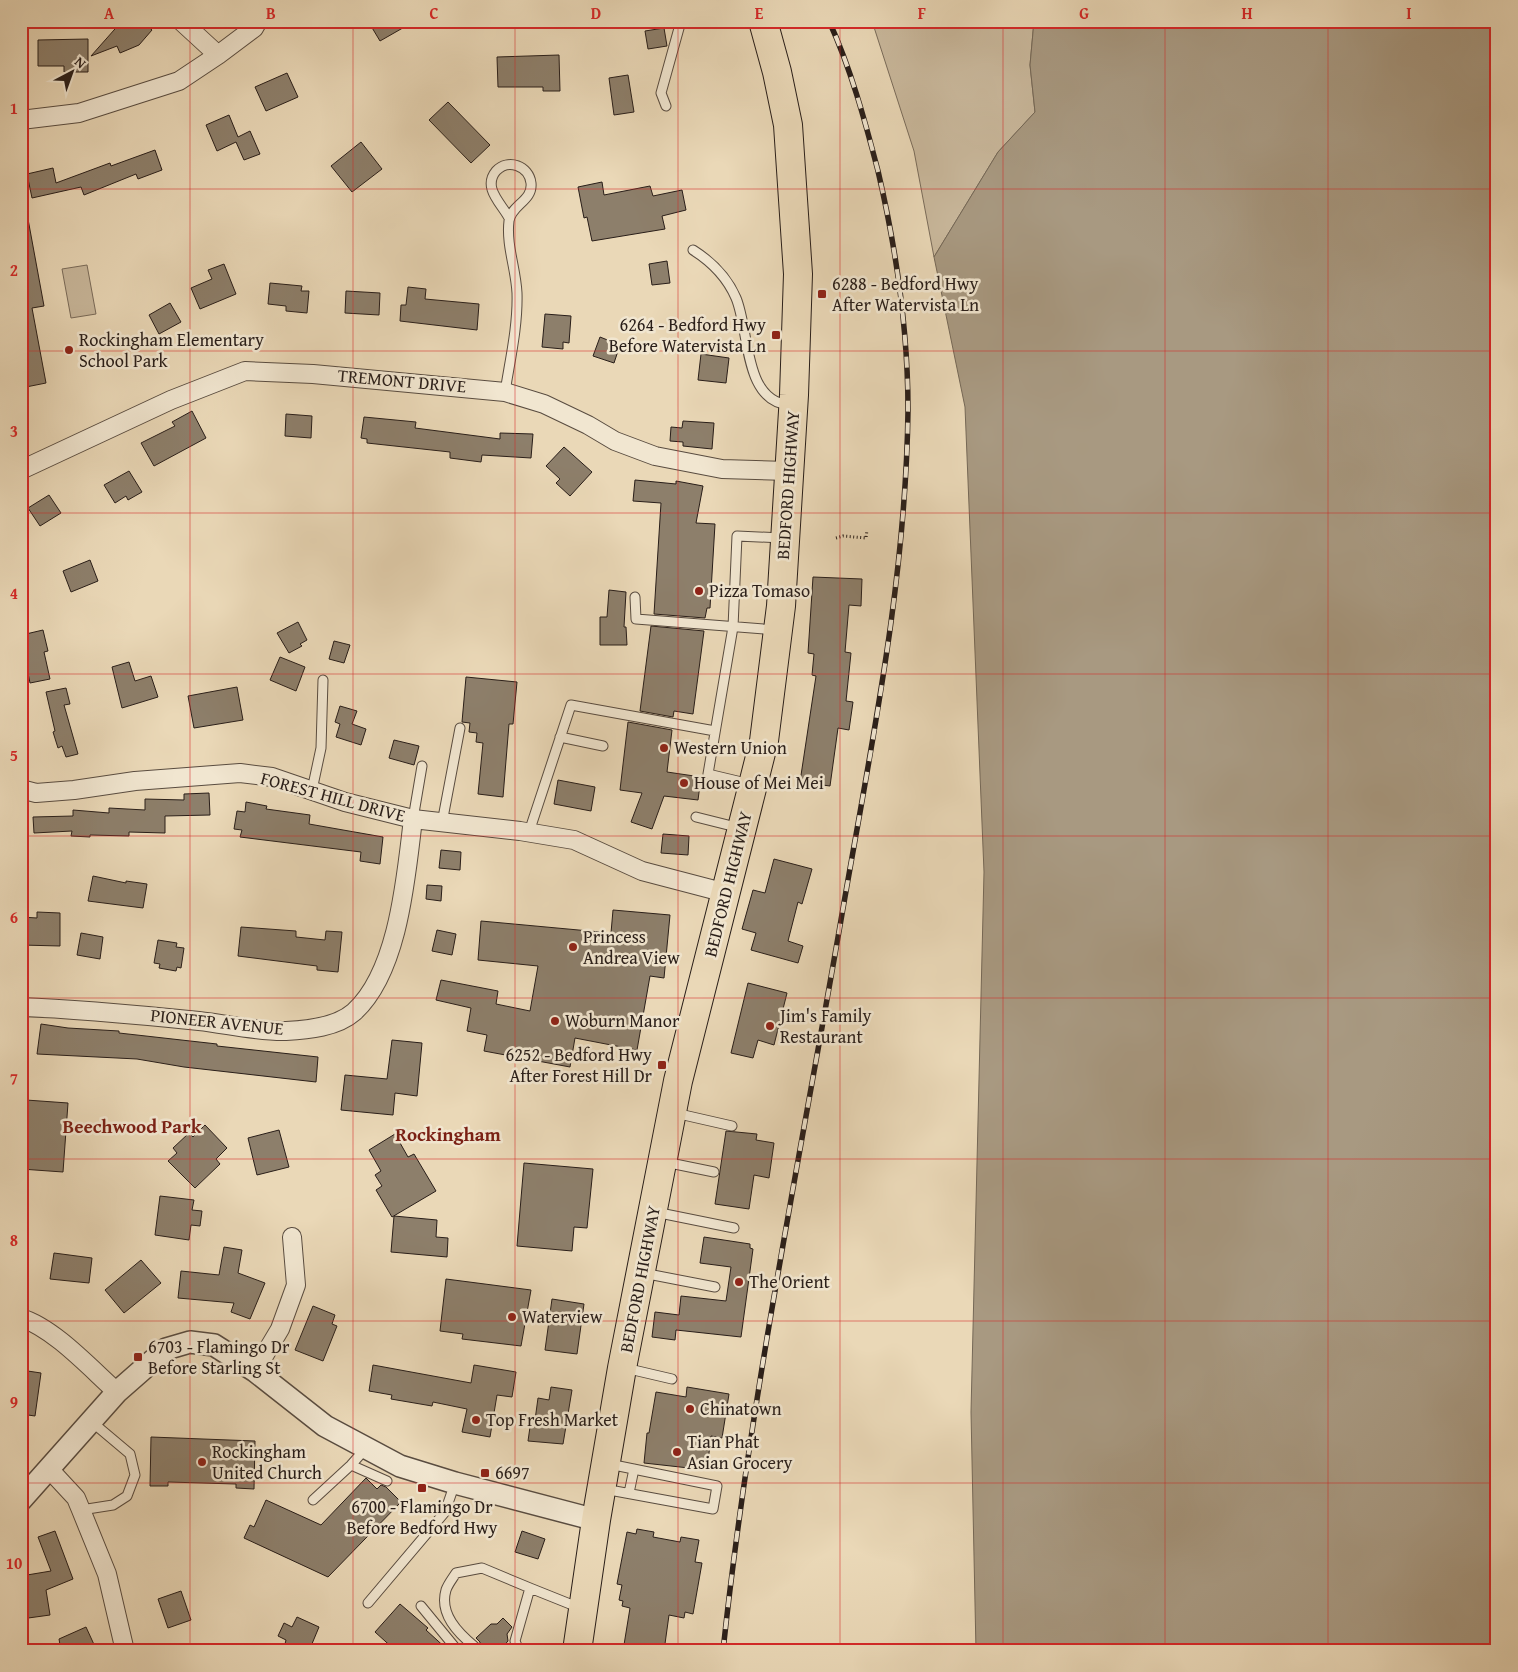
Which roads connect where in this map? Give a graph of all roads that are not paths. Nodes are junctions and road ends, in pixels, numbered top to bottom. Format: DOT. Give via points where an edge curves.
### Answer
graph roads {
  1 [pos="181,21"];
  2 [pos="258,21"];
  3 [pos="681,21"];
  4 [pos="763,21"];
  5 [pos="218,55"];
  6 [pos="666,106"];
  7 [pos="21,120"];
  8 [pos="509,218"];
  9 [pos="693,250"];
  10 [pos="505,392"];
  11 [pos="793,405"];
  12 [pos="21,470"];
  13 [pos="788,471"];
  14 [pos="784,538"];
  15 [pos="635,597"];
  16 [pos="733,626"];
  17 [pos="777,630"];
  18 [pos="323,680"];
  19 [pos="460,728"];
  20 [pos="715,731"];
  21 [pos="560,737"];
  22 [pos="603,746"];
  23 [pos="422,766"];
  24 [pos="753,784"];
  25 [pos="21,790"];
  26 [pos="312,790"];
  27 [pos="696,817"];
  28 [pos="413,819"];
  29 [pos="442,822"];
  30 [pos="743,829"];
  31 [pos="529,832"];
  32 [pos="726,894"];
  33 [pos="21,1006"];
  34 [pos="672,1113"];
  35 [pos="732,1126"];
  36 [pos="662,1162"];
  37 [pos="714,1172"];
  38 [pos="653,1212"];
  39 [pos="734,1228"];
  40 [pos="292,1237"];
  41 [pos="641,1273"];
  42 [pos="715,1287"];
  43 [pos="21,1318"];
  44 [pos="622,1368"];
  45 [pos="255,1371"];
  46 [pos="672,1379"];
  47 [pos="117,1392"];
  48 [pos="92,1422"];
  49 [pos="367,1447"];
  50 [pos="351,1465"];
  51 [pos="634,1469"];
  52 [pos="50,1470"];
  53 [pos="604,1476"];
  54 [pos="387,1481"];
  55 [pos="455,1483"];
  56 [pos="630,1494"];
  57 [pos="21,1500"];
  58 [pos="313,1500"];
  59 [pos="81,1510"];
  60 [pos="596,1520"];
  61 [pos="530,1588"];
  62 [pos="368,1603"];
  63 [pos="421,1606"];
  64 [pos="582,1609"];
  65 [pos="475,1648"];
  66 [pos="125,1651"];
  67 [pos="458,1651"];
  68 [pos="519,1651"];
  69 [pos="577,1651"];
  1 -- 5 [label="street"];
  2 -- 5 [label="street" via="254,28"];
  3 -- 6 [label="lane" via="661,93"];
  4 -- 11 [label="main road, BEDFORD HIGHWAY" via="788,125 798,274"];
  5 -- 7 [label="street" via="179,81 135,96 79,113"];
  8 -- 8 [label="lane" via="527,197 531,187 527,173 512,164 499,168 491,183 493,193"];
  8 -- 10 [label="lane" via="517,307"];
  9 -- 11 [label="lane" via="718,271 736,298 759,388 775,402"];
  10 -- 12 [label="street, TREMONT DRIVE" via="245,370 171,400"];
  10 -- 13 [label="street, TREMONT DRIVE" via="544,404 615,441 655,456 722,469"];
  11 -- 13 [label="main road, BEDFORD HIGHWAY"];
  13 -- 14 [label="main road, BEDFORD HIGHWAY"];
  14 -- 16 [label="lane" via="737,536"];
  14 -- 17 [label="main road, BEDFORD HIGHWAY"];
  15 -- 16 [label="lane" via="636,619"];
  16 -- 17 [label="lane"];
  16 -- 20 [label="lane"];
  17 -- 24 [label="main road, BEDFORD HIGHWAY" via="764,741"];
  18 -- 26 [label="lane" via="321,748"];
  19 -- 29 [label="lane"];
  20 -- 21 [label="lane" via="571,705"];
  20 -- 24 [label="lane" via="708,774"];
  21 -- 22 [label="lane"];
  21 -- 31 [label="lane"];
  23 -- 28 [label="lane"];
  24 -- 30 [label="main road, BEDFORD HIGHWAY"];
  25 -- 26 [label="street, FOREST HILL DRIVE" via="36,793 240,773 272,777"];
  26 -- 28 [label="street, FOREST HILL DRIVE"];
  27 -- 30 [label="lane"];
  28 -- 29 [label="street, FOREST HILL DRIVE"];
  28 -- 33 [label="street, PIONEER AVENUE" via="403,898 392,948 370,993 354,1012 334,1024 285,1031 102,1010"];
  29 -- 31 [label="street, FOREST HILL DRIVE"];
  30 -- 32 [label="main road, BEDFORD HIGHWAY"];
  31 -- 32 [label="street, FOREST HILL DRIVE" via="574,840 642,871"];
  32 -- 34 [label="main road, BEDFORD HIGHWAY"];
  34 -- 35 [label="lane"];
  34 -- 36 [label="main road, BEDFORD HIGHWAY"];
  36 -- 37 [label="lane"];
  36 -- 38 [label="main road, BEDFORD HIGHWAY"];
  38 -- 39 [label="lane"];
  38 -- 41 [label="main road, BEDFORD HIGHWAY"];
  40 -- 45 [label="street" via="296,1285 280,1329"];
  41 -- 42 [label="lane"];
  41 -- 44 [label="main road, BEDFORD HIGHWAY"];
  43 -- 47 [label="street" via="31,1321 60,1342"];
  44 -- 46 [label="lane"];
  44 -- 53 [label="main road, BEDFORD HIGHWAY"];
  45 -- 47 [label="street" via="214,1346 190,1342 166,1349"];
  45 -- 49 [label="street" via="325,1426"];
  47 -- 48 [label="street"];
  48 -- 52 [label="street"];
  48 -- 59 [label="lane" via="130,1454 135,1475 127,1496 113,1505"];
  49 -- 50 [label="lane"];
  49 -- 55 [label="street" via="400,1466"];
  50 -- 54 [label="lane"];
  50 -- 58 [label="lane"];
  51 -- 53 [label="lane"];
  51 -- 56 [label="lane"];
  51 -- 56 [label="lane" via="717,1486 713,1509"];
  52 -- 57 [label="street"];
  52 -- 59 [label="street" via="76,1498"];
  53 -- 56 [label="lane"];
  53 -- 60 [label="main road, BEDFORD HIGHWAY"];
  55 -- 60 [label="street"];
  55 -- 62 [label="lane" via="445,1512"];
  59 -- 66 [label="street" via="107,1574"];
  60 -- 64 [label="main road, BEDFORD HIGHWAY"];
  61 -- 64 [label="lane"];
  61 -- 65 [label="lane" via="482,1568 456,1573 446,1590 446,1611 459,1634"];
  61 -- 68 [label="lane" via="515,1641"];
  63 -- 67 [label="lane"];
  64 -- 69 [label="main road, BEDFORD HIGHWAY"];
}
